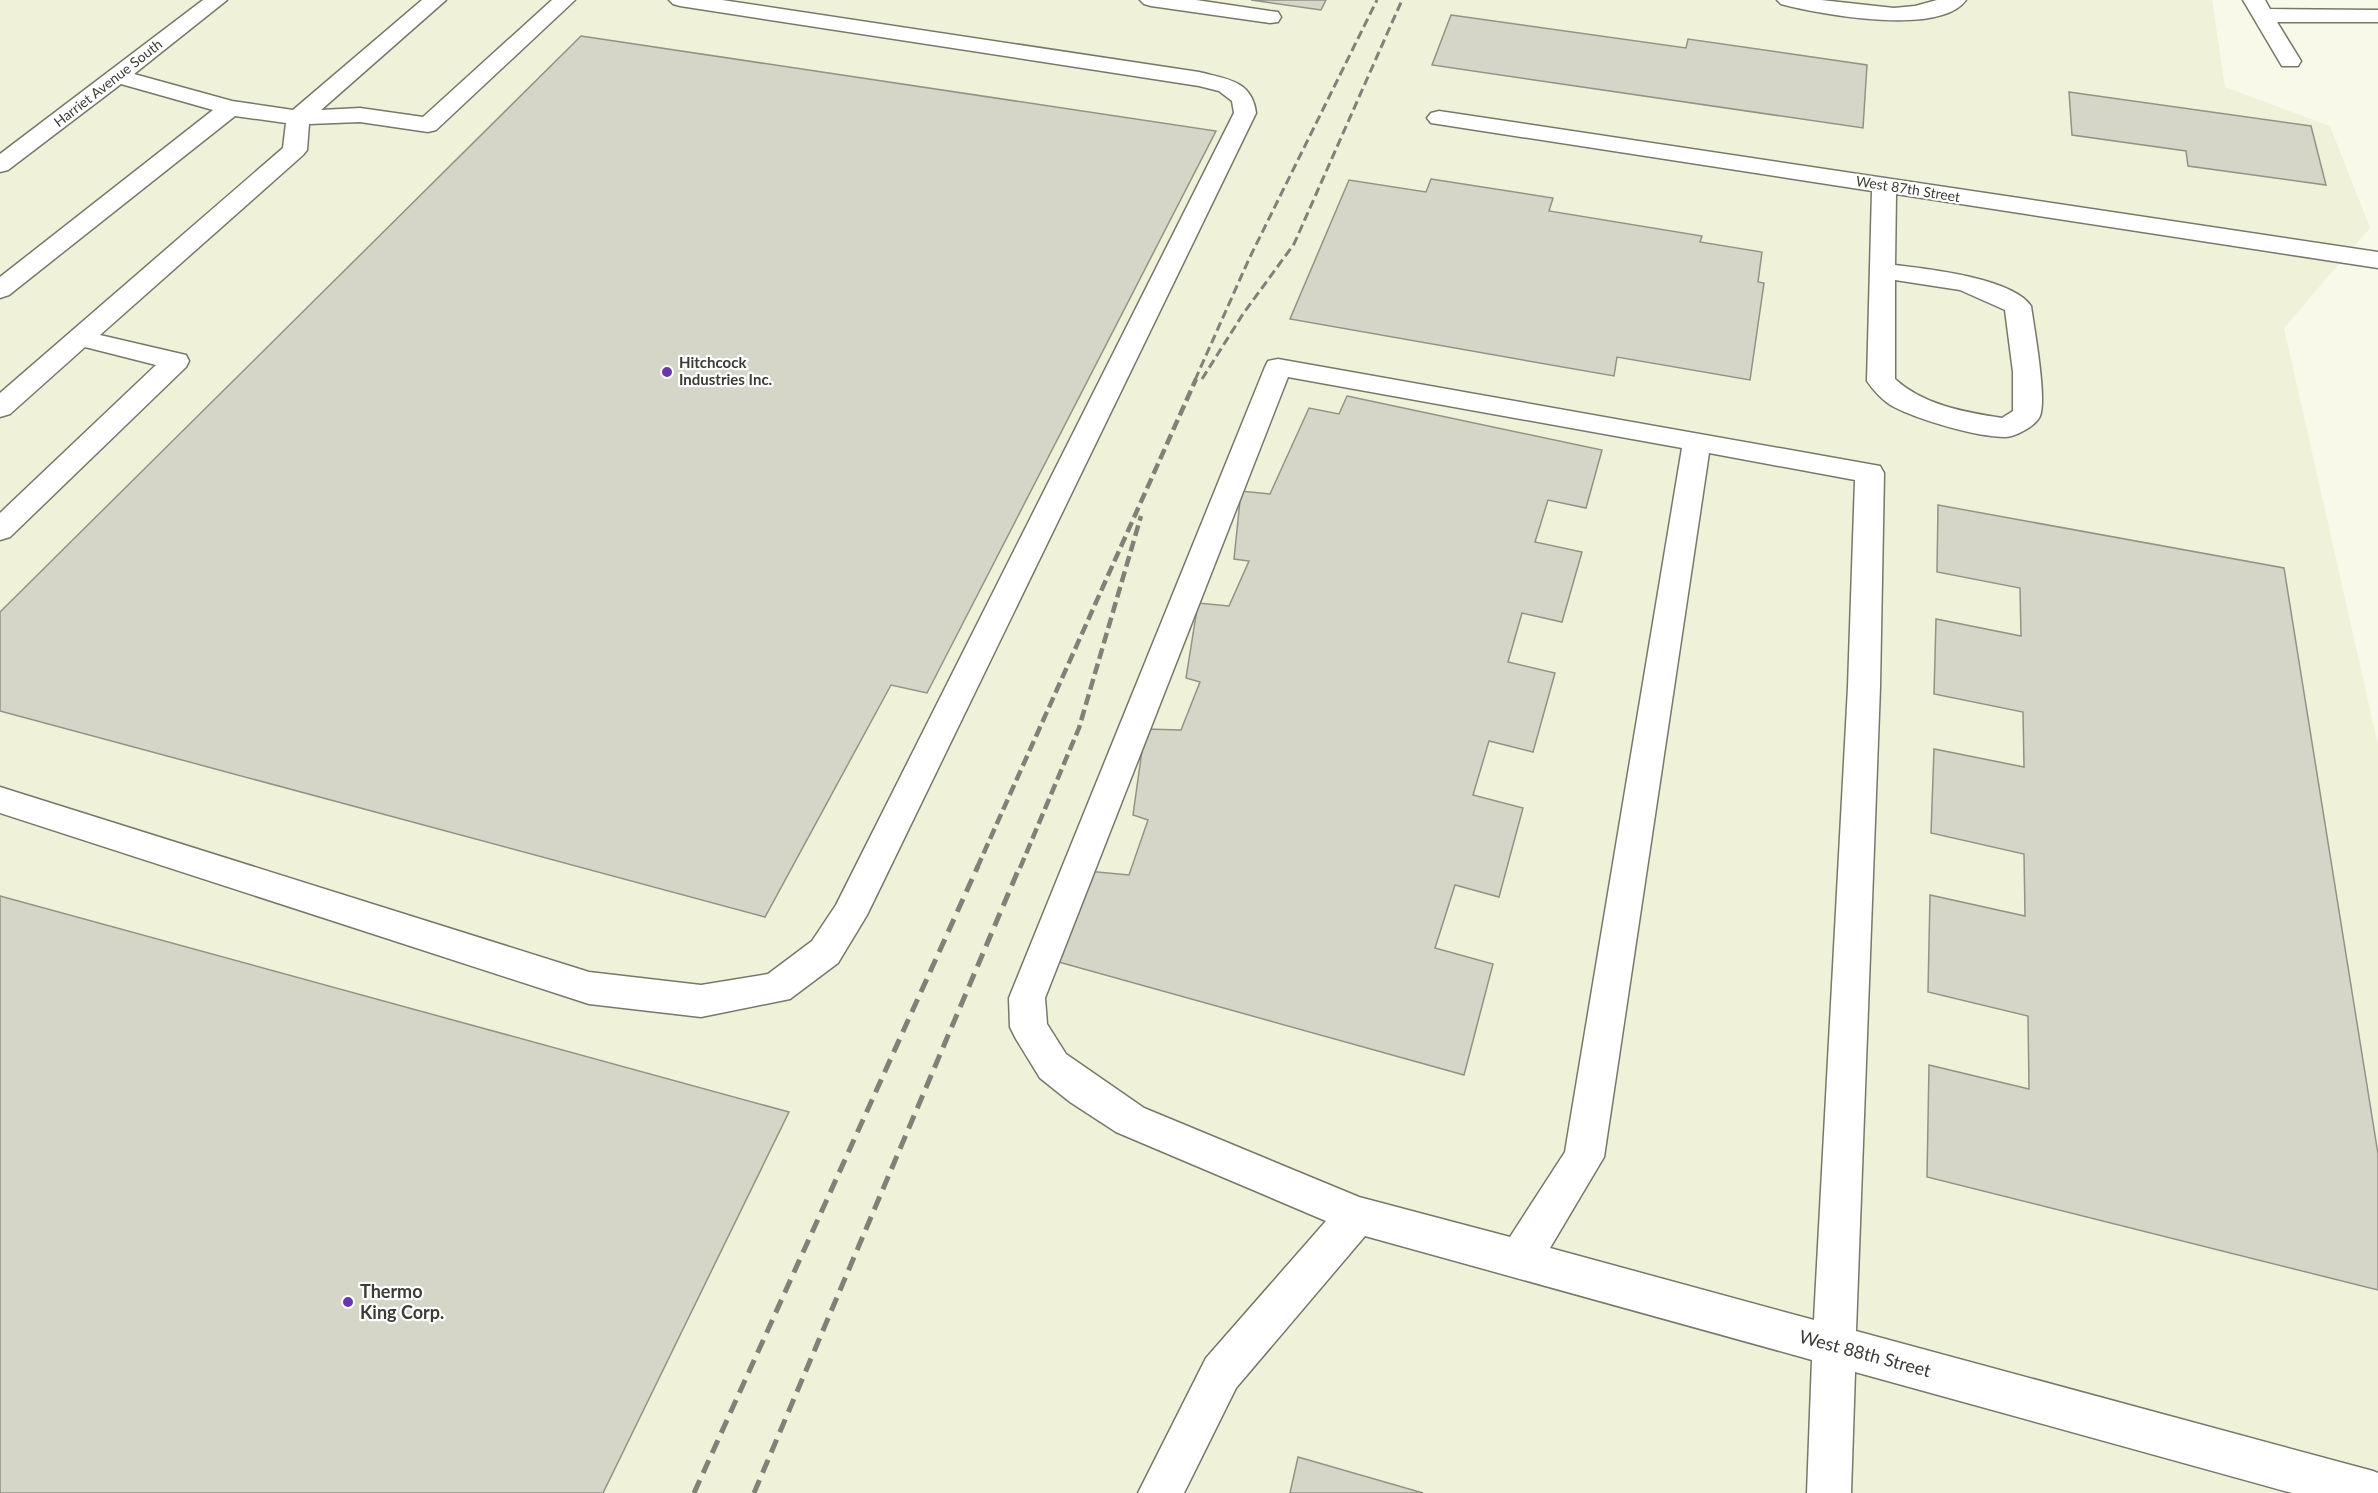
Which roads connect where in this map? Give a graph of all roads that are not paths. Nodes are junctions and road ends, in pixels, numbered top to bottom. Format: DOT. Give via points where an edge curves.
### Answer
graph roads {
  1 [pos="216,0"];
  2 [pos="435,0"];
  3 [pos="564,0"];
  4 [pos="680,0"];
  5 [pos="1151,0"];
  6 [pos="1788,0"];
  7 [pos="1955,0"];
  8 [pos="2258,8"];
  9 [pos="2378,16"];
  10 [pos="1270,17"];
  11 [pos="2290,61"];
  12 [pos="118,76"];
  13 [pos="230,108"];
  14 [pos="298,118"];
  15 [pos="1439,118"];
  16 [pos="0,165"];
  17 [pos="1884,186"];
  18 [pos="2378,260"];
  19 [pos="1882,271"];
  20 [pos="0,290"];
  21 [pos="80,338"];
  22 [pos="0,408"];
  23 [pos="1696,442"];
  24 [pos="0,530"];
  25 [pos="0,800"];
  26 [pos="1356,1215"];
  27 [pos="1520,1259"];
  28 [pos="1835,1346"];
  29 [pos="1160,1493"];
  30 [pos="1828,1493"];
  31 [pos="2373,1493"];
  1 -- 12 [label="street, Harriet Avenue South"];
  2 -- 14 [label="street"];
  3 -- 14 [label="street" via="428,125 360,115"];
  4 -- 25 [label="street" via="1200,79 1227,86 1243,99 1245,113 849,915 825,952 777,988 700,1001 589,988"];
  5 -- 10 [label="street"];
  6 -- 7 [label="street" via="1846,11 1898,15 1938,9"];
  8 -- 9 [label="street"];
  8 -- 11 [label="street"];
  12 -- 13 [label="street"];
  12 -- 16 [label="street, Harriet Avenue South"];
  13 -- 14 [label="street"];
  13 -- 20 [label="street"];
  14 -- 21 [label="street" via="295,150"];
  15 -- 17 [label="street, West 87th Street"];
  17 -- 18 [label="street, West 87th Street"];
  17 -- 19 [label="street"];
  19 -- 19 [label="street" via="1881,381 1902,400 1958,420 2006,428 2027,415 2027,372 2018,306 1994,291 1962,281"];
  21 -- 22 [label="street"];
  21 -- 24 [label="street" via="176,361"];
  23 -- 26 [label="street, West 88th Street" via="1278,367 1027,998 1029,1027 1053,1066 1130,1120"];
  23 -- 27 [label="street" via="1584,1157"];
  23 -- 28 [label="street" via="1870,473"];
  26 -- 27 [label="street, West 88th Street"];
  26 -- 29 [label="street" via="1221,1374"];
  27 -- 28 [label="street, West 88th Street"];
  28 -- 30 [label="street"];
  28 -- 31 [label="street, West 88th Street"];
}
